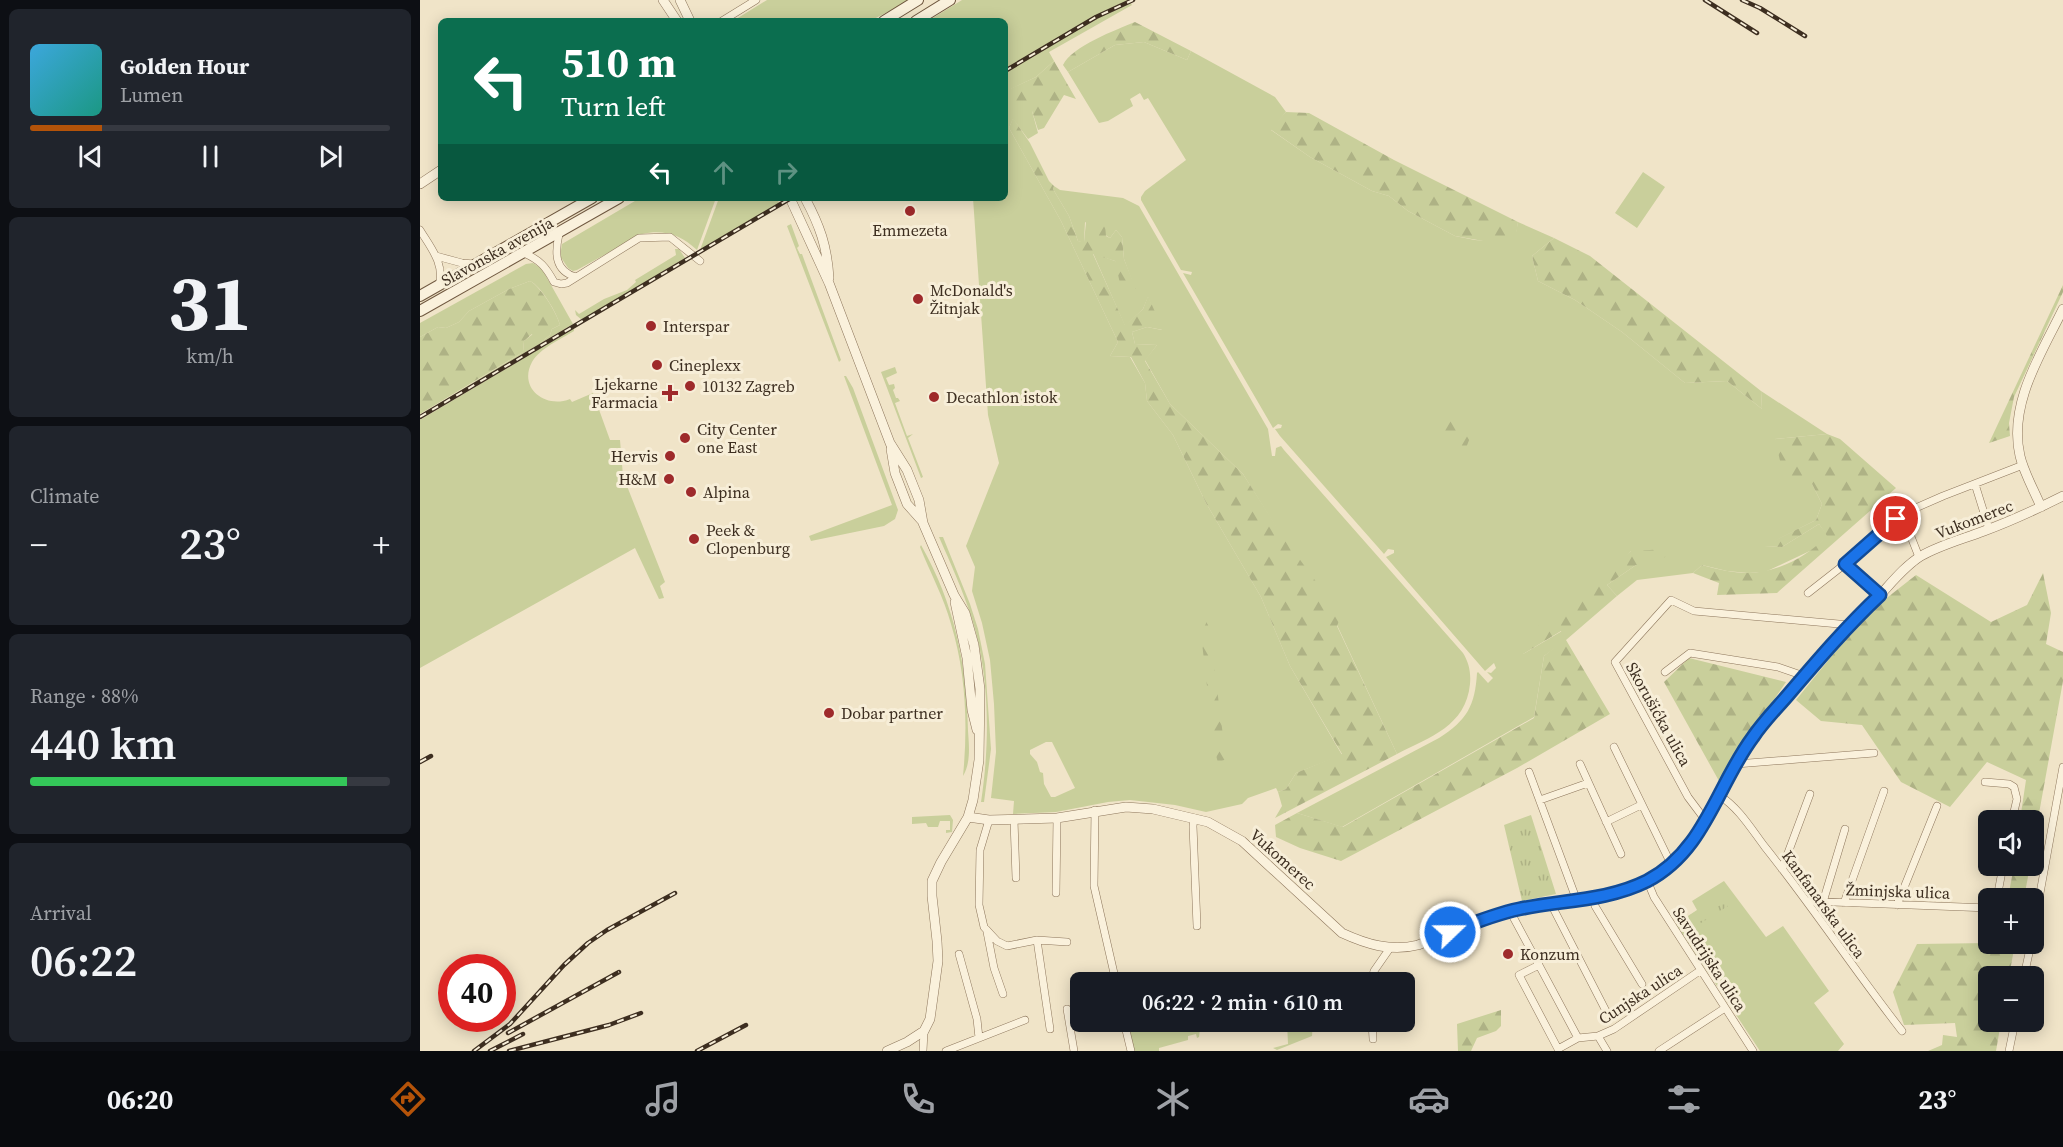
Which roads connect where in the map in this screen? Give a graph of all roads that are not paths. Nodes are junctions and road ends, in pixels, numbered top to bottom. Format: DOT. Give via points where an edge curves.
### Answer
graph roads {
  1 [pos="663,0"];
  2 [pos="680,0"];
  3 [pos="756,0"];
  4 [pos="918,0"];
  5 [pos="950,0"];
  6 [pos="674,18"];
  7 [pos="689,18"];
  8 [pos="727,18"];
  9 [pos="889,18"];
  10 [pos="921,18"];
  11 [pos="438,172"];
  12 [pos="420,184"];
  13 [pos="587,201"];
  14 [pos="614,201"];
  15 [pos="791,201"];
  16 [pos="807,201"];
  17 [pos="420,230"];
  18 [pos="559,234"];
  19 [pos="524,253"];
  20 [pos="436,256"];
  21 [pos="700,261"];
  22 [pos="477,264"];
  23 [pos="576,277"];
  24 [pos="829,284"];
  25 [pos="439,286"];
  26 [pos="420,296"];
  27 [pos="2063,309"];
  28 [pos="420,311"];
  29 [pos="2023,465"];
  30 [pos="1975,484"];
  31 [pos="2063,496"];
  32 [pos="2041,507"];
  33 [pos="1902,514"];
  34 [pos="1989,529"];
  35 [pos="1919,557"];
  36 [pos="1845,564"];
  37 [pos="1808,593"];
  38 [pos="1880,595"];
  39 [pos="1850,625"];
  40 [pos="1665,672"];
  41 [pos="1804,676"];
  42 [pos="1614,747"];
  43 [pos="1874,753"];
  44 [pos="1580,764"];
  45 [pos="1736,764"];
  46 [pos="2063,767"];
  47 [pos="1529,772"];
  48 [pos="1985,782"];
  49 [pos="1588,783"];
  50 [pos="1884,791"];
  51 [pos="1810,794"];
  52 [pos="1720,796"];
  53 [pos="1540,800"];
  54 [pos="1641,804"];
  55 [pos="1936,807"];
  56 [pos="1095,810"];
  57 [pos="2014,810"];
  58 [pos="968,817"];
  59 [pos="1057,818"];
  60 [pos="1194,818"];
  61 [pos="989,820"];
  62 [pos="1014,820"];
  63 [pos="1706,821"];
  64 [pos="1606,822"];
  65 [pos="1845,829"];
  66 [pos="1621,854"];
  67 [pos="1671,864"];
  68 [pos="1782,869"];
  69 [pos="1016,878"];
  70 [pos="1647,880"];
  71 [pos="2041,888"];
  72 [pos="1056,893"];
  73 [pos="1593,898"];
  74 [pos="1577,901"];
  75 [pos="1807,901"];
  76 [pos="1823,902"];
  77 [pos="1844,903"];
  78 [pos="1551,904"];
  79 [pos="1897,905"];
  80 [pos="1978,909"];
  81 [pos="1510,911"];
  82 [pos="1197,926"];
  83 [pos="987,932"];
  84 [pos="1037,940"];
  85 [pos="1067,942"];
  86 [pos="1390,948"];
  87 [pos="959,954"];
  88 [pos="1539,965"];
  89 [pos="1701,970"];
  90 [pos="1114,972"];
  91 [pos="1374,972"];
  92 [pos="1642,984"];
  93 [pos="1003,994"];
  94 [pos="1725,1008"];
  95 [pos="1067,1009"];
  96 [pos="1606,1011"];
  97 [pos="1024,1020"];
  98 [pos="1050,1029"];
  99 [pos="924,1031"];
  100 [pos="1902,1031"];
  101 [pos="1126,1032"];
  102 [pos="1373,1032"];
  103 [pos="2013,1032"];
  104 [pos="1598,1036"];
  105 [pos="979,1038"];
  106 [pos="1578,1038"];
  107 [pos="1373,1039"];
  108 [pos="887,1051"];
  109 [pos="923,1051"];
  110 [pos="946,1051"];
  111 [pos="1074,1051"];
  112 [pos="1131,1051"];
  113 [pos="1607,1051"];
  114 [pos="1659,1051"];
  115 [pos="1752,1051"];
  116 [pos="2009,1051"];
  1 -- 6 [label="street"];
  2 -- 7 [label="street"];
  3 -- 8 [label="street"];
  4 -- 9 [label="main road"];
  5 -- 10 [label="main road"];
  11 -- 12 [label="street"];
  13 -- 22 [label="main road, Slavonska avenija"];
  14 -- 18 [label="main road, Slavonska avenija"];
  15 -- 24 [label="street"];
  16 -- 24 [label="street" via="827,252"];
  17 -- 20 [label="street"];
  18 -- 19 [label="main road, Slavonska avenija"];
  18 -- 23 [label="street" via="557,258 564,272"];
  19 -- 23 [label="street" via="538,259 554,282 567,283"];
  19 -- 28 [label="main road, Slavonska avenija"];
  20 -- 22 [label="street"];
  20 -- 25 [label="street" via="442,274"];
  21 -- 23 [label="street" via="670,237 639,238"];
  22 -- 25 [label="main road, Slavonska avenija"];
  24 -- 58 [label="street" via="890,443 895,473 907,504 923,523 965,613 974,645 981,689 980,741"];
  25 -- 26 [label="main road, Slavonska avenija"];
  27 -- 29 [label="street" via="2021,403 2017,420"];
  29 -- 30 [label="street"];
  29 -- 32 [label="street"];
  30 -- 33 [label="street"];
  30 -- 34 [label="street"];
  31 -- 32 [label="street, Vukomerec"];
  32 -- 34 [label="street, Vukomerec"];
  33 -- 35 [label="street"];
  33 -- 36 [label="street"];
  34 -- 35 [label="street, Vukomerec"];
  35 -- 38 [label="street, Vukomerec"];
  36 -- 37 [label="street"];
  36 -- 38 [label="street"];
  38 -- 39 [label="street, Vukomerec"];
  39 -- 41 [label="street, Vukomerec"];
  39 -- 63 [label="street, Skorušićka ulica" via="1694,611 1671,600 1615,662 1688,797"];
  40 -- 41 [label="street" via="1690,653 1778,667"];
  41 -- 45 [label="street, Vukomerec" via="1753,737"];
  42 -- 54 [label="street"];
  43 -- 45 [label="street"];
  44 -- 49 [label="street"];
  45 -- 52 [label="street, Vukomerec"];
  46 -- 71 [label="street"];
  47 -- 53 [label="street"];
  48 -- 57 [label="street" via="2014,787"];
  49 -- 53 [label="street"];
  49 -- 64 [label="street"];
  50 -- 77 [label="street"];
  51 -- 68 [label="street"];
  52 -- 63 [label="street, Vukomerec"];
  52 -- 68 [label="street, Kanfanarska ulica" via="1732,804"];
  53 -- 74 [label="street"];
  54 -- 64 [label="street"];
  54 -- 67 [label="street"];
  55 -- 79 [label="street"];
  56 -- 59 [label="street, Vukomerec"];
  56 -- 60 [label="street, Vukomerec" via="1153,809"];
  56 -- 90 [label="street" via="1094,886"];
  58 -- 61 [label="street, Vukomerec"];
  58 -- 99 [label="street" via="932,881 938,961 930,1019"];
  59 -- 62 [label="street, Vukomerec"];
  59 -- 72 [label="street"];
  60 -- 82 [label="street"];
  60 -- 86 [label="street, Vukomerec" via="1242,841 1342,933"];
  61 -- 62 [label="street, Vukomerec"];
  61 -- 83 [label="street" via="980,850 979,905"];
  62 -- 69 [label="street"];
  63 -- 67 [label="street, Vukomerec"];
  64 -- 66 [label="street"];
  65 -- 76 [label="street"];
  67 -- 70 [label="street, Vukomerec"];
  68 -- 75 [label="street, Kanfanarska ulica"];
  70 -- 73 [label="street, Vukomerec"];
  70 -- 89 [label="street, Savudrijska ulica"];
  73 -- 74 [label="street, Vukomerec"];
  73 -- 92 [label="street"];
  74 -- 78 [label="street, Vukomerec"];
  75 -- 76 [label="street, Žminjska ulica"];
  75 -- 100 [label="street, Kanfanarska ulica"];
  76 -- 77 [label="street, Žminjska ulica"];
  77 -- 79 [label="street, Žminjska ulica"];
  78 -- 81 [label="street, Vukomerec"];
  78 -- 96 [label="street"];
  79 -- 80 [label="street, Žminjska ulica"];
  81 -- 86 [label="street, Vukomerec" via="1418,945"];
  81 -- 88 [label="street"];
  83 -- 84 [label="street" via="1007,946"];
  83 -- 93 [label="street"];
  84 -- 85 [label="street"];
  84 -- 98 [label="street"];
  86 -- 91 [label="street"];
  87 -- 105 [label="street"];
  88 -- 106 [label="street"];
  88 -- 106 [label="street, Cunjska ulica" via="1519,975 1558,1049"];
  89 -- 94 [label="street, Savudrijska ulica"];
  89 -- 104 [label="street, Cunjska ulica"];
  94 -- 114 [label="street"];
  94 -- 115 [label="street, Savudrijska ulica"];
  95 -- 111 [label="street"];
  97 -- 105 [label="street"];
  99 -- 108 [label="street"];
  99 -- 109 [label="street"];
  101 -- 112 [label="street"];
  102 -- 107 [label="street"];
  103 -- 116 [label="street"];
  104 -- 106 [label="street, Cunjska ulica"];
  104 -- 113 [label="street"];
  105 -- 110 [label="street"];
}
